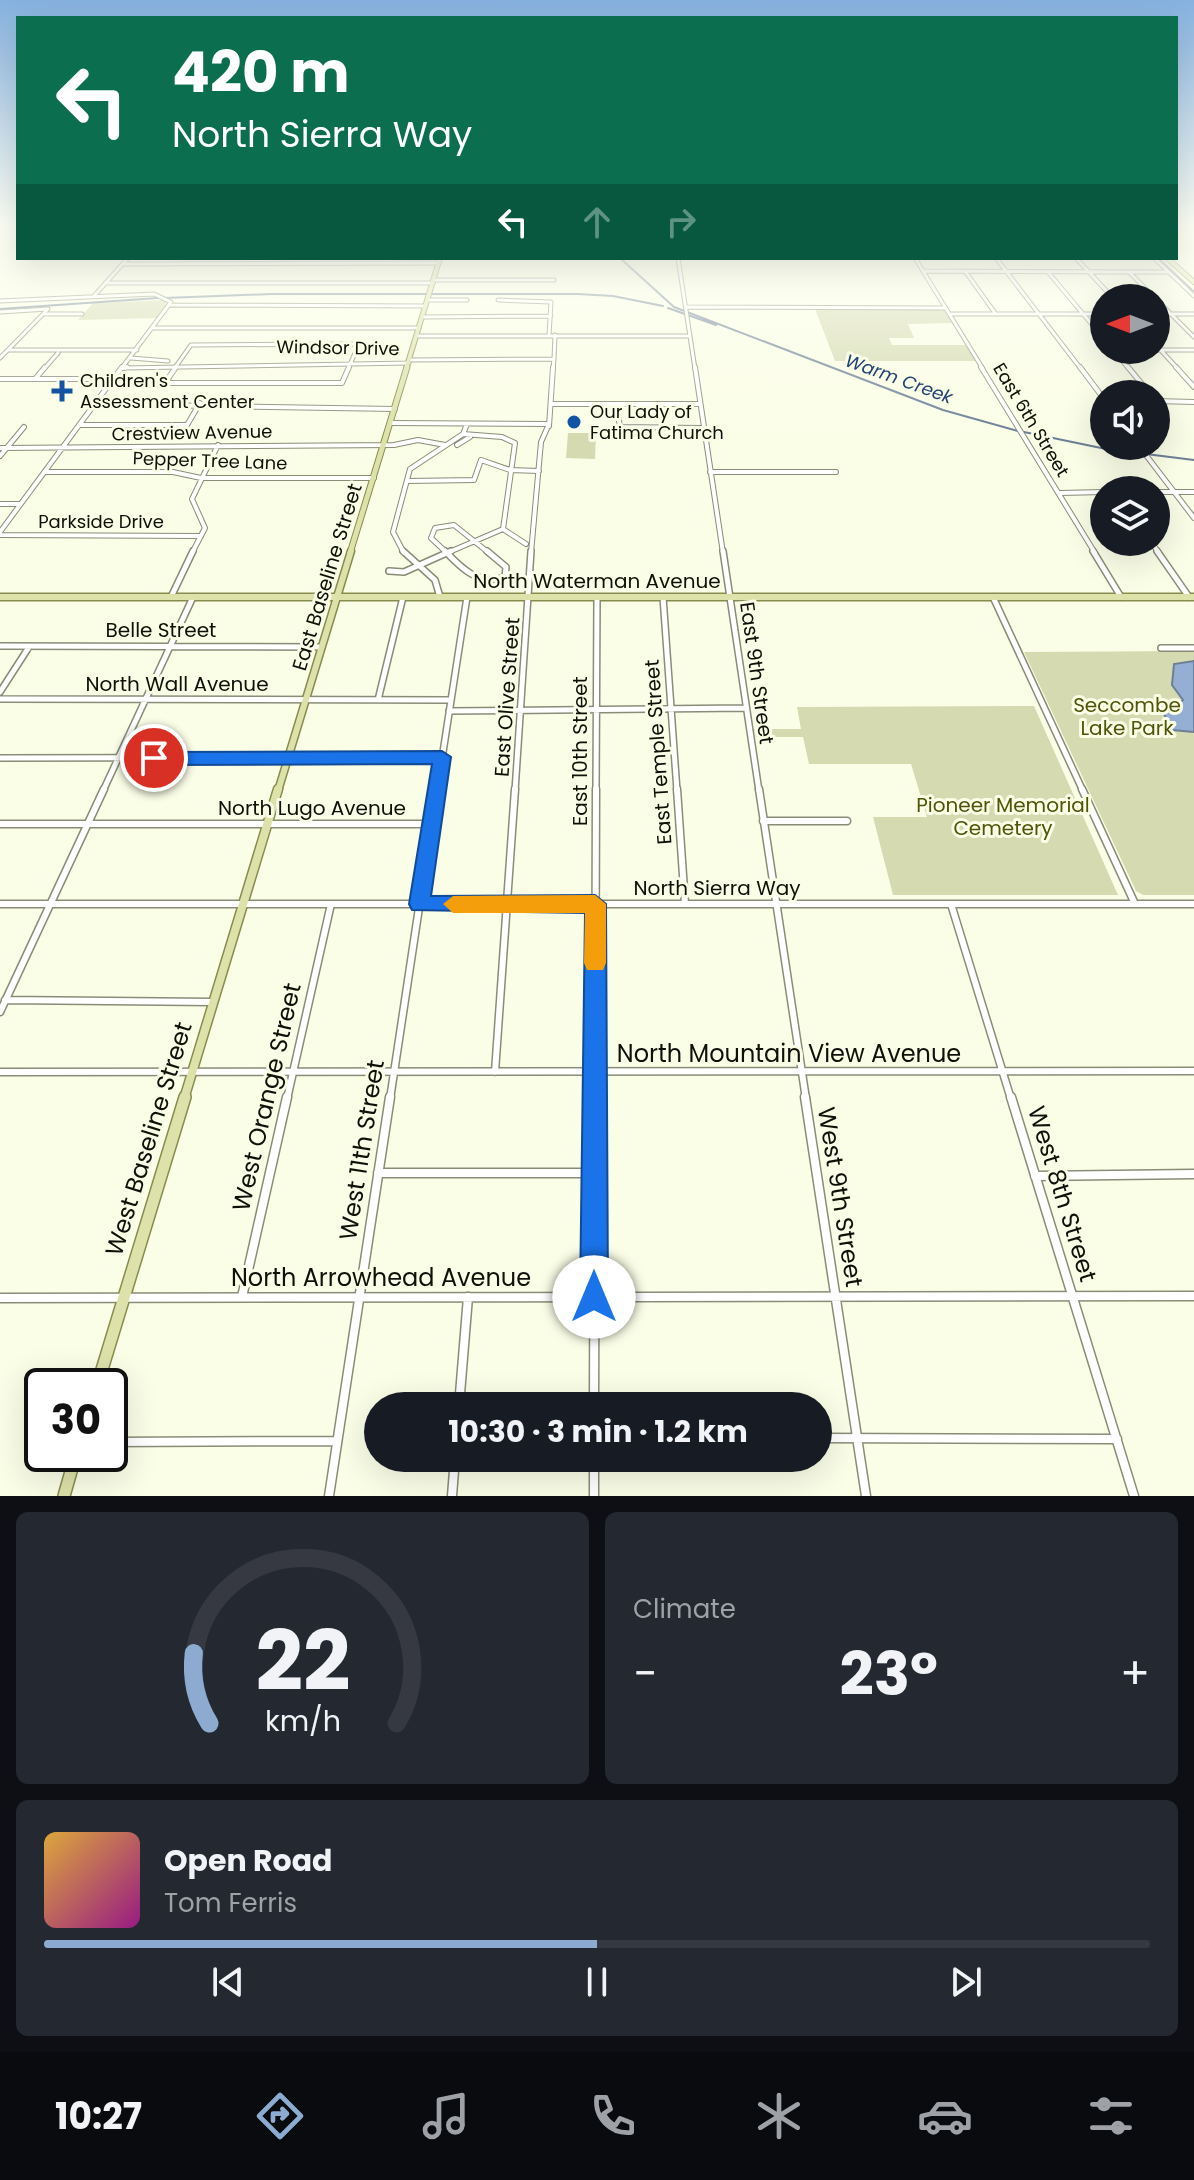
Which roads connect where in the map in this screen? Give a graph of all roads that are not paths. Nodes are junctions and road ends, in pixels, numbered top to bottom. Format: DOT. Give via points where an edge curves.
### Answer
graph roads {
  1 [pos="93,296"];
  2 [pos="429,296"];
  3 [pos="685,296"];
  4 [pos="938,296"];
  5 [pos="982,296"];
  6 [pos="1025,296"];
  7 [pos="1069,296"];
  8 [pos="428,299"];
  9 [pos="467,300"];
  10 [pos="498,300"];
  11 [pos="0,301"];
  12 [pos="170,301"];
  13 [pos="687,307"];
  14 [pos="946,308"];
  15 [pos="0,312"];
  16 [pos="43,314"];
  17 [pos="82,314"];
  18 [pos="950,314"];
  19 [pos="995,314"];
  20 [pos="1039,314"];
  21 [pos="1084,314"];
  22 [pos="1090,314"];
  23 [pos="1171,314"];
  24 [pos="1194,314"];
  25 [pos="551,316"];
  26 [pos="422,317"];
  27 [pos="1090,322"];
  28 [pos="153,328"];
  29 [pos="419,328"];
  30 [pos="505,335"];
  31 [pos="549,335"];
  32 [pos="555,335"];
  33 [pos="417,336"];
  34 [pos="690,336"];
  35 [pos="1194,337"];
  36 [pos="504,346"];
  37 [pos="8,350"];
  38 [pos="137,350"];
  39 [pos="1170,350"];
  40 [pos="1194,350"];
  41 [pos="58,353"];
  42 [pos="0,358"];
  43 [pos="131,358"];
  44 [pos="554,359"];
  45 [pos="1170,361"];
  46 [pos="409,362"];
  47 [pos="179,363"];
  48 [pos="351,363"];
  49 [pos="1125,364"];
  50 [pos="123,368"];
  51 [pos="0,379"];
  52 [pos="35,379"];
  53 [pos="115,379"];
  54 [pos="1138,380"];
  55 [pos="1090,381"];
  56 [pos="1194,387"];
  57 [pos="1170,402"];
  58 [pos="1194,402"];
  59 [pos="200,403"];
  60 [pos="97,404"];
  61 [pos="551,404"];
  62 [pos="616,404"];
  63 [pos="700,404"];
  64 [pos="395,409"];
  65 [pos="390,423"];
  66 [pos="467,424"];
  67 [pos="549,424"];
  68 [pos="80,425"];
  69 [pos="24,427"];
  70 [pos="703,428"];
  71 [pos="463,434"];
  72 [pos="471,436"];
  73 [pos="218,445"];
  74 [pos="384,445"];
  75 [pos="445,445"];
  76 [pos="457,445"];
  77 [pos="0,448"];
  78 [pos="7,448"];
  79 [pos="63,448"];
  80 [pos="0,456"];
  81 [pos="1151,460"];
  82 [pos="510,470"];
  83 [pos="539,471"];
  84 [pos="46,472"];
  85 [pos="710,472"];
  86 [pos="836,472"];
  87 [pos="201,478"];
  88 [pos="374,478"];
  89 [pos="407,481"];
  90 [pos="1090,492"];
  91 [pos="1170,492"];
  92 [pos="1174,492"];
  93 [pos="1194,492"];
  94 [pos="1059,493"];
  95 [pos="0,504"];
  96 [pos="21,504"];
  97 [pos="1194,518"];
  98 [pos="503,529"];
  99 [pos="0,534"];
  100 [pos="201,536"];
  101 [pos="477,542"];
  102 [pos="526,544"];
  103 [pos="449,554"];
  104 [pos="1161,556"];
  105 [pos="420,566"];
  106 [pos="390,572"];
  107 [pos="0,597"];
  108 [pos="171,597"];
  109 [pos="193,597"];
  110 [pos="337,597"];
  111 [pos="403,597"];
  112 [pos="440,597"];
  113 [pos="467,597"];
  114 [pos="531,597"];
  115 [pos="597,597"];
  116 [pos="663,597"];
  117 [pos="729,597"];
  118 [pos="993,597"];
  119 [pos="1121,597"];
  120 [pos="1192,597"];
  121 [pos="0,646"];
  122 [pos="29,646"];
  123 [pos="170,646"];
  124 [pos="322,647"];
  125 [pos="1161,648"];
  126 [pos="1194,648"];
  127 [pos="0,692"];
  128 [pos="0,699"];
  129 [pos="145,700"];
  130 [pos="306,700"];
  131 [pos="378,700"];
  132 [pos="451,700"];
  133 [pos="670,707"];
  134 [pos="745,708"];
  135 [pos="597,709"];
  136 [pos="449,711"];
  137 [pos="523,711"];
  138 [pos="442,757"];
  139 [pos="0,758"];
  140 [pos="118,758"];
  141 [pos="288,758"];
  142 [pos="763,821"];
  143 [pos="847,821"];
  144 [pos="0,824"];
  145 [pos="87,824"];
  146 [pos="268,824"];
  147 [pos="432,824"];
  148 [pos="0,904"];
  149 [pos="50,904"];
  150 [pos="243,904"];
  151 [pos="331,904"];
  152 [pos="419,904"];
  153 [pos="508,904"];
  154 [pos="595,904"];
  155 [pos="685,904"];
  156 [pos="775,904"];
  157 [pos="951,904"];
  158 [pos="1135,904"];
  159 [pos="1194,904"];
  160 [pos="5,1000"];
  161 [pos="213,1002"];
  162 [pos="0,1012"];
  163 [pos="1194,1071"];
  164 [pos="0,1072"];
  165 [pos="192,1072"];
  166 [pos="293,1072"];
  167 [pos="394,1072"];
  168 [pos="495,1072"];
  169 [pos="595,1072"];
  170 [pos="801,1072"];
  171 [pos="1003,1072"];
  172 [pos="378,1173"];
  173 [pos="594,1173"];
  174 [pos="1194,1174"];
  175 [pos="1035,1176"];
  176 [pos="1072,1296"];
  177 [pos="1194,1296"];
  178 [pos="359,1297"];
  179 [pos="468,1297"];
  180 [pos="594,1297"];
  181 [pos="835,1297"];
  182 [pos="0,1298"];
  183 [pos="241,1298"];
  184 [pos="124,1299"];
  185 [pos="103,1368"];
  186 [pos="460,1392"];
  187 [pos="594,1392"];
  188 [pos="832,1438"];
  189 [pos="857,1438"];
  190 [pos="1117,1439"];
  191 [pos="337,1441"];
  192 [pos="128,1442"];
  193 [pos="71,1472"];
  194 [pos="454,1472"];
  195 [pos="594,1472"];
  196 [pos="64,1496"];
  197 [pos="329,1496"];
  198 [pos="452,1496"];
  199 [pos="594,1496"];
  200 [pos="866,1496"];
  201 [pos="1134,1496"];
  1 -- 11 [label="street"];
  1 -- 12 [label="street" via="162,296"];
  2 -- 8 [label="main road, East Baseline Street"];
  3 -- 13 [label="street, East 9th Street"];
  4 -- 14 [label="street, East 6th Street"];
  5 -- 19 [label="street"];
  6 -- 20 [label="street"];
  7 -- 21 [label="street"];
  8 -- 9 [label="street"];
  8 -- 12 [label="street" via="400,306"];
  8 -- 26 [label="main road, East Baseline Street"];
  10 -- 25 [label="street" via="549,300"];
  12 -- 28 [label="street"];
  13 -- 14 [label="street"];
  13 -- 34 [label="street, East 9th Street"];
  14 -- 18 [label="street, East 6th Street"];
  15 -- 16 [label="street" via="47,308"];
  16 -- 17 [label="street"];
  16 -- 37 [label="street"];
  18 -- 19 [label="street"];
  18 -- 94 [label="street, East 6th Street"];
  19 -- 20 [label="street"];
  20 -- 21 [label="street"];
  20 -- 55 [label="street"];
  21 -- 22 [label="street"];
  21 -- 27 [label="street"];
  23 -- 24 [label="street"];
  23 -- 35 [label="street"];
  25 -- 26 [label="street"];
  25 -- 31 [label="street"];
  26 -- 29 [label="main road, East Baseline Street"];
  28 -- 29 [label="street"];
  28 -- 38 [label="street"];
  29 -- 33 [label="main road, East Baseline Street"];
  30 -- 31 [label="street"];
  30 -- 33 [label="street"];
  30 -- 36 [label="street"];
  31 -- 32 [label="street"];
  32 -- 34 [label="street"];
  32 -- 44 [label="street, East Olive Street"];
  33 -- 46 [label="main road, East Baseline Street"];
  34 -- 63 [label="street, East 9th Street"];
  37 -- 38 [label="street"];
  37 -- 42 [label="street"];
  38 -- 43 [label="street"];
  39 -- 40 [label="street"];
  41 -- 52 [label="street"];
  43 -- 47 [label="street, Windsor Drive"];
  43 -- 50 [label="street"];
  44 -- 46 [label="street, Windsor Drive"];
  44 -- 61 [label="street, East Olive Street"];
  45 -- 56 [label="street"];
  46 -- 48 [label="street, Windsor Drive"];
  46 -- 64 [label="main road, East Baseline Street"];
  47 -- 48 [label="street, Windsor Drive"];
  47 -- 48 [label="street" via="191,345 359,344"];
  47 -- 48 [label="street" via="165,383 342,383"];
  47 -- 50 [label="street, Windsor Drive"];
  49 -- 54 [label="street"];
  50 -- 53 [label="street"];
  51 -- 52 [label="street"];
  52 -- 53 [label="street"];
  53 -- 60 [label="street"];
  57 -- 58 [label="street"];
  59 -- 60 [label="street"];
  59 -- 64 [label="street" via="240,409"];
  59 -- 68 [label="street" via="187,425"];
  60 -- 68 [label="street"];
  61 -- 62 [label="street"];
  61 -- 67 [label="street, East Olive Street"];
  62 -- 63 [label="street"];
  62 -- 70 [label="street" via="620,427"];
  63 -- 70 [label="street, East 9th Street"];
  64 -- 65 [label="main road, East Baseline Street"];
  65 -- 66 [label="street"];
  65 -- 74 [label="main road, East Baseline Street"];
  66 -- 67 [label="street"];
  66 -- 71 [label="street"];
  67 -- 83 [label="street, East Olive Street"];
  68 -- 79 [label="street"];
  69 -- 78 [label="street"];
  70 -- 85 [label="street, East 9th Street"];
  71 -- 72 [label="street"];
  71 -- 75 [label="street"];
  72 -- 76 [label="street"];
  72 -- 82 [label="street" via="513,441"];
  73 -- 74 [label="street, Crestview Avenue"];
  73 -- 79 [label="street, Crestview Avenue"];
  73 -- 87 [label="street"];
  74 -- 75 [label="street, Crestview Avenue" via="418,440"];
  74 -- 88 [label="main road, East Baseline Street"];
  75 -- 89 [label="street" via="416,463"];
  77 -- 78 [label="street, Crestview Avenue"];
  78 -- 79 [label="street, Crestview Avenue"];
  78 -- 80 [label="street"];
  79 -- 84 [label="street"];
  81 -- 92 [label="street"];
  82 -- 83 [label="street"];
  82 -- 89 [label="street" via="481,460 474,480"];
  82 -- 98 [label="street"];
  83 -- 114 [label="street, East Olive Street"];
  84 -- 87 [label="street, Pepper Tree Lane" via="173,472"];
  84 -- 96 [label="street"];
  85 -- 86 [label="street"];
  85 -- 117 [label="street, East 9th Street"];
  87 -- 88 [label="street, Pepper Tree Lane"];
  87 -- 100 [label="street" via="192,499 205,524"];
  88 -- 110 [label="main road, East Baseline Street"];
  89 -- 105 [label="street" via="393,536"];
  90 -- 94 [label="street"];
  91 -- 92 [label="street"];
  92 -- 93 [label="street"];
  92 -- 97 [label="street"];
  94 -- 119 [label="street, East 6th Street"];
  95 -- 96 [label="street"];
  96 -- 99 [label="street"];
  98 -- 101 [label="street"];
  98 -- 102 [label="street"];
  99 -- 100 [label="street, Parkside Drive"];
  100 -- 108 [label="street"];
  101 -- 103 [label="street"];
  101 -- 103 [label="street" via="459,526 438,526 431,538"];
  101 -- 103 [label="street" via="506,567 505,577 479,580"];
  103 -- 105 [label="street"];
  104 -- 120 [label="street"];
  105 -- 106 [label="street"];
  105 -- 112 [label="street" via="437,583"];
  107 -- 108 [label="main road, North Waterman Avenue"];
  108 -- 109 [label="main road, North Waterman Avenue"];
  109 -- 110 [label="main road, North Waterman Avenue"];
  109 -- 123 [label="street"];
  110 -- 111 [label="main road, North Waterman Avenue"];
  110 -- 124 [label="main road, East Baseline Street"];
  111 -- 112 [label="main road, North Waterman Avenue"];
  111 -- 131 [label="street"];
  112 -- 113 [label="main road, North Waterman Avenue"];
  113 -- 114 [label="main road, North Waterman Avenue"];
  113 -- 132 [label="street, West 11th Street"];
  114 -- 115 [label="main road, North Waterman Avenue"];
  114 -- 137 [label="street, East Olive Street"];
  115 -- 116 [label="main road, North Waterman Avenue"];
  115 -- 135 [label="street, East 10th Street"];
  116 -- 117 [label="main road, North Waterman Avenue"];
  116 -- 133 [label="street, East Temple Street"];
  117 -- 118 [label="main road, North Waterman Avenue"];
  117 -- 134 [label="street, East 9th Street"];
  118 -- 119 [label="main road, North Waterman Avenue"];
  118 -- 158 [label="street"];
  119 -- 120 [label="main road, North Waterman Avenue"];
  121 -- 122 [label="street, Belle Street"];
  122 -- 123 [label="street, Belle Street"];
  122 -- 127 [label="street"];
  123 -- 124 [label="street, Belle Street"];
  123 -- 129 [label="street"];
  124 -- 130 [label="main road, East Baseline Street"];
  125 -- 126 [label="street"];
  128 -- 129 [label="street, North Wall Avenue"];
  129 -- 130 [label="street, North Wall Avenue"];
  129 -- 140 [label="street"];
  130 -- 131 [label="street, North Wall Avenue"];
  130 -- 141 [label="main road, East Baseline Street"];
  131 -- 132 [label="street, North Wall Avenue"];
  132 -- 136 [label="street, West 11th Street"];
  133 -- 134 [label="street"];
  133 -- 135 [label="street"];
  133 -- 155 [label="street, East Temple Street"];
  134 -- 142 [label="street, East 9th Street"];
  135 -- 137 [label="street"];
  135 -- 154 [label="street, East 10th Street"];
  136 -- 137 [label="street"];
  136 -- 138 [label="street, West 11th Street"];
  137 -- 153 [label="street, East Olive Street"];
  138 -- 141 [label="street"];
  138 -- 147 [label="street, West 11th Street"];
  139 -- 140 [label="street"];
  140 -- 141 [label="street"];
  140 -- 145 [label="street"];
  141 -- 146 [label="main road, East Baseline Street"];
  142 -- 143 [label="street"];
  142 -- 156 [label="street, East 9th Street"];
  144 -- 145 [label="street, North Lugo Avenue"];
  145 -- 146 [label="street, North Lugo Avenue"];
  145 -- 149 [label="street"];
  146 -- 147 [label="street, North Lugo Avenue"];
  146 -- 150 [label="main road, East Baseline Street"];
  147 -- 152 [label="street, West 11th Street"];
  148 -- 149 [label="street, North Sierra Way"];
  149 -- 150 [label="street, North Sierra Way"];
  149 -- 160 [label="street"];
  150 -- 151 [label="street, North Sierra Way"];
  150 -- 161 [label="main road, West Baseline Street"];
  151 -- 152 [label="street, North Sierra Way"];
  151 -- 166 [label="street, West Orange Street"];
  152 -- 153 [label="street, North Sierra Way"];
  152 -- 167 [label="street, West 11th Street"];
  153 -- 154 [label="street, North Sierra Way"];
  153 -- 168 [label="street, East Olive Street"];
  154 -- 155 [label="street, North Sierra Way"];
  154 -- 169 [label="street, East 10th Street"];
  155 -- 156 [label="street, North Sierra Way"];
  156 -- 157 [label="street, North Sierra Way"];
  156 -- 170 [label="street, West 9th Street"];
  157 -- 158 [label="street, North Sierra Way"];
  157 -- 171 [label="street, West 8th Street"];
  158 -- 159 [label="street, North Sierra Way"];
  160 -- 161 [label="street"];
  160 -- 162 [label="street"];
  161 -- 165 [label="main road, West Baseline Street"];
  163 -- 171 [label="street, North Mountain View Avenue"];
  164 -- 165 [label="street, North Mountain View Avenue"];
  165 -- 166 [label="street, North Mountain View Avenue"];
  165 -- 184 [label="main road, West Baseline Street"];
  166 -- 167 [label="street, North Mountain View Avenue"];
  166 -- 183 [label="street, West Orange Street"];
  167 -- 168 [label="street, North Mountain View Avenue"];
  167 -- 172 [label="street, West 11th Street"];
  168 -- 169 [label="street, North Mountain View Avenue"];
  169 -- 170 [label="street, North Mountain View Avenue"];
  169 -- 173 [label="street, East 10th Street"];
  170 -- 171 [label="street, North Mountain View Avenue"];
  170 -- 181 [label="street, West 9th Street"];
  171 -- 175 [label="street, West 8th Street"];
  172 -- 173 [label="street"];
  172 -- 178 [label="street, West 11th Street"];
  173 -- 180 [label="street, East 10th Street"];
  174 -- 175 [label="street"];
  175 -- 176 [label="street, West 8th Street"];
  176 -- 177 [label="street, North Arrowhead Avenue"];
  176 -- 181 [label="street, North Arrowhead Avenue"];
  176 -- 190 [label="street, West 8th Street"];
  178 -- 179 [label="street, North Arrowhead Avenue"];
  178 -- 183 [label="street, North Arrowhead Avenue"];
  178 -- 191 [label="street, West 11th Street"];
  179 -- 180 [label="street, North Arrowhead Avenue"];
  179 -- 186 [label="street"];
  180 -- 181 [label="street, North Arrowhead Avenue"];
  180 -- 187 [label="street, East 10th Street"];
  181 -- 189 [label="street, West 9th Street"];
  182 -- 184 [label="street, North Arrowhead Avenue"];
  183 -- 184 [label="street, North Arrowhead Avenue"];
  184 -- 185 [label="main road, West Baseline Street"];
  188 -- 189 [label="street"];
  189 -- 190 [label="street"];
  189 -- 200 [label="street, West 9th Street"];
  190 -- 201 [label="street, West 8th Street"];
  191 -- 192 [label="street"];
  191 -- 197 [label="street, West 11th Street"];
  193 -- 196 [label="main road"];
  194 -- 198 [label="street"];
  195 -- 199 [label="street"];
}
